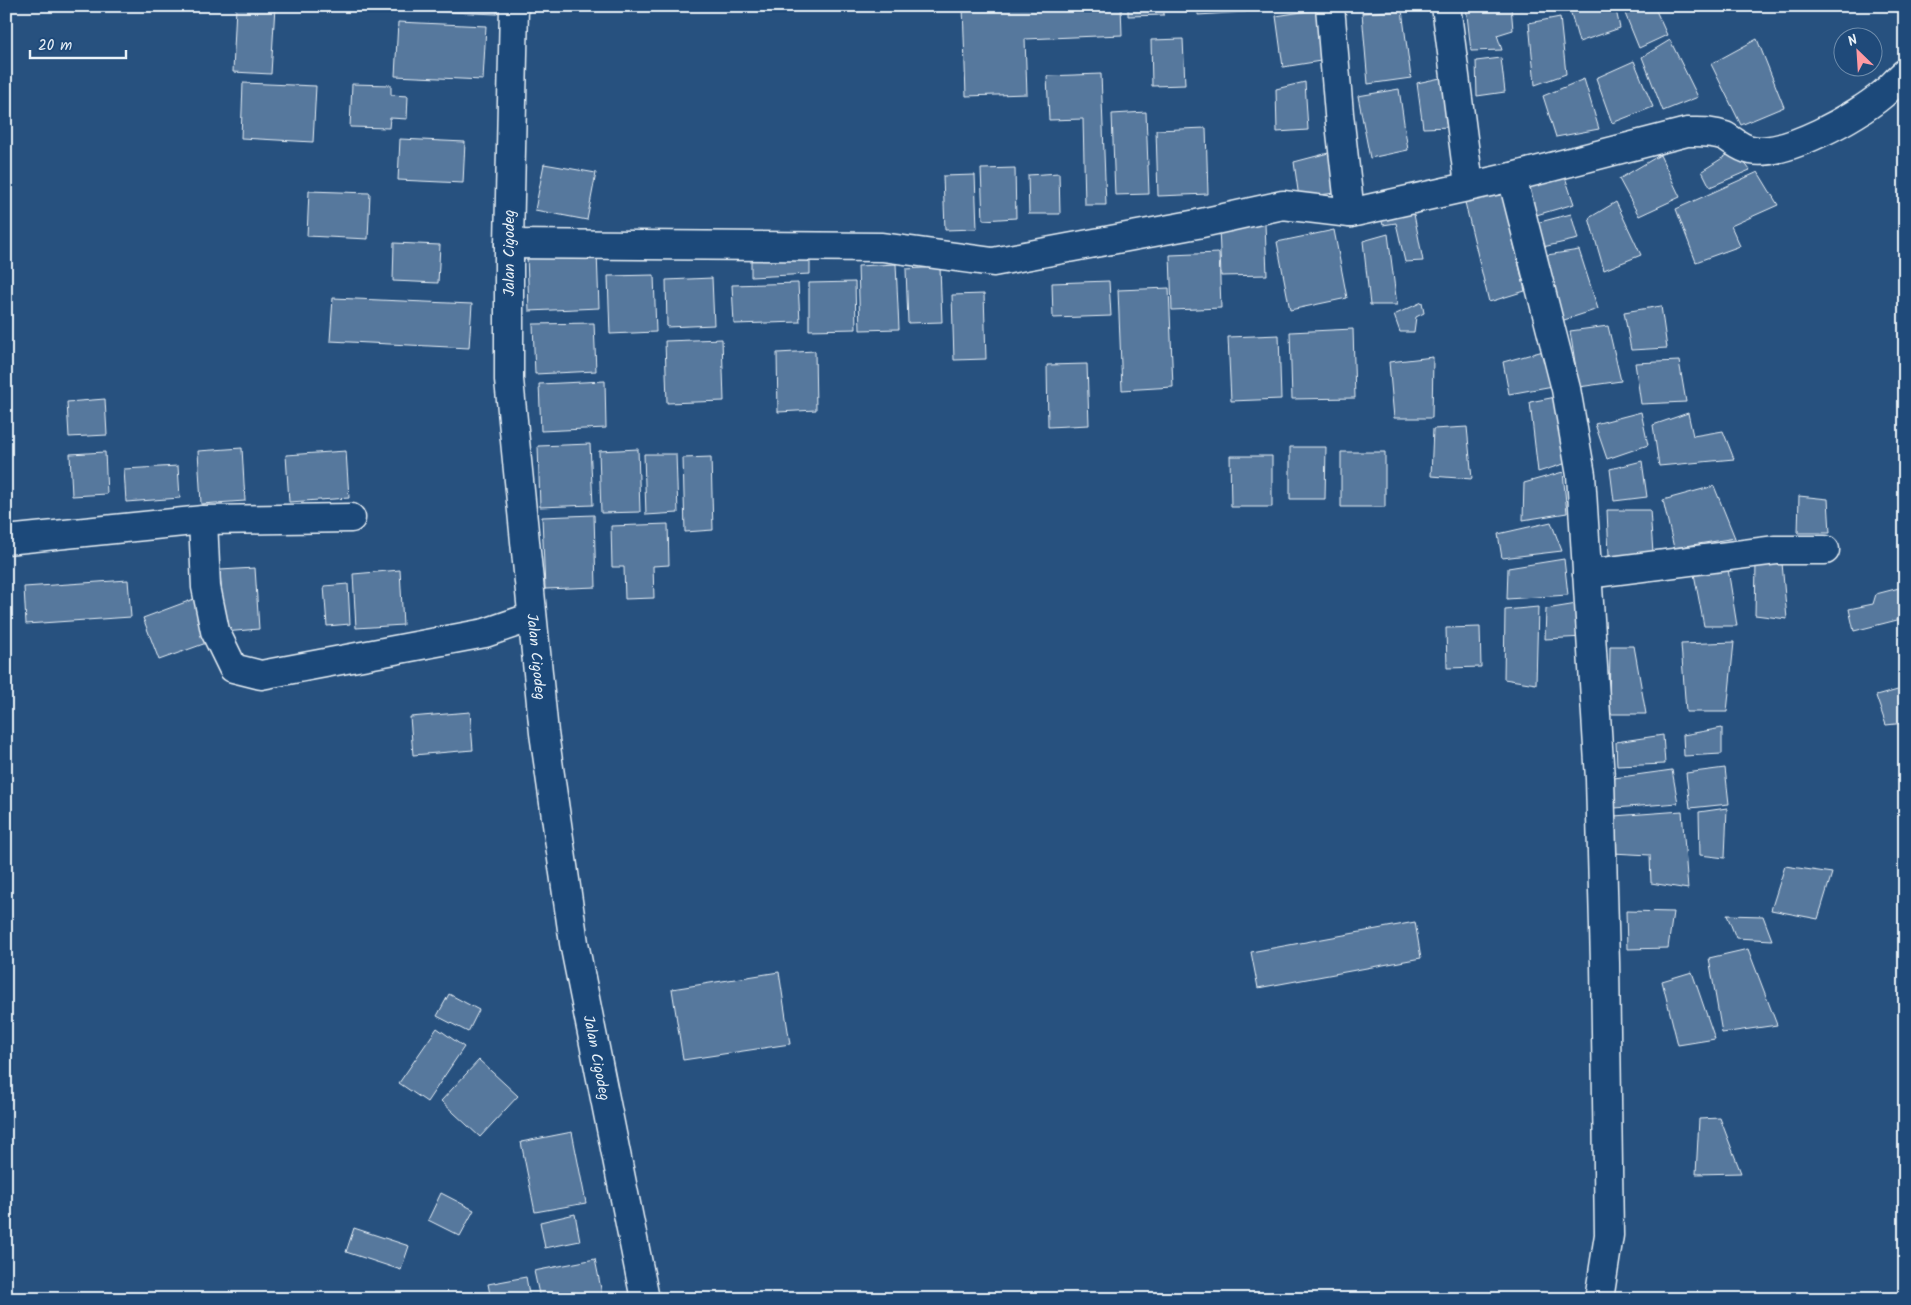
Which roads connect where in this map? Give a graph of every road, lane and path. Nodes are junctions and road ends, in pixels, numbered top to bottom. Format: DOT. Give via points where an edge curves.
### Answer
graph roads {
  1 [pos="514,6"];
  2 [pos="1330,6"];
  3 [pos="1446,6"];
  4 [pos="1905,73"];
  5 [pos="1512,177"];
  6 [pos="1469,185"];
  7 [pos="1350,213"];
  8 [pos="509,244"];
  9 [pos="351,518"];
  10 [pos="203,520"];
  11 [pos="6,540"];
  12 [pos="1825,550"];
  13 [pos="1587,574"];
  14 [pos="532,617"];
  15 [pos="645,1299"];
  16 [pos="1599,1299"];
  1 -- 8 [label="street, Jalan Cigodeg"];
  2 -- 7 [label="street"];
  3 -- 6 [label="street"];
  4 -- 5 [label="street" via="1861,110 1797,144 1753,151 1711,132 1687,132"];
  5 -- 6 [label="street"];
  5 -- 13 [label="street" via="1566,389 1581,475"];
  6 -- 7 [label="street"];
  7 -- 8 [label="street" via="1283,204 1197,224 993,262 882,247"];
  8 -- 14 [label="street, Jalan Cigodeg" via="509,380"];
  9 -- 10 [label="street"];
  10 -- 11 [label="street"];
  10 -- 14 [label="street" via="206,587 216,631 233,668 261,675 485,633"];
  12 -- 13 [label="street" via="1776,550"];
  13 -- 16 [label="street" via="1600,779 1605,963 1609,1235"];
  14 -- 15 [label="street, Jalan Cigodeg" via="544,733 574,943"];
}
